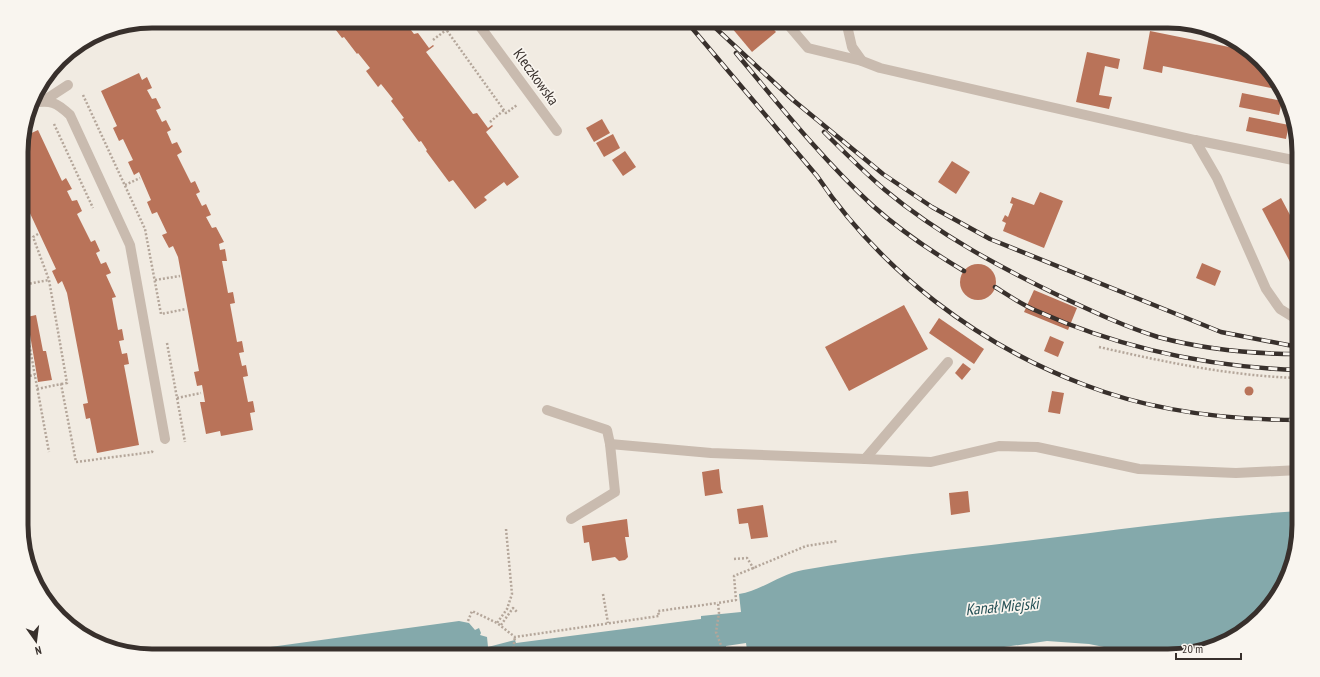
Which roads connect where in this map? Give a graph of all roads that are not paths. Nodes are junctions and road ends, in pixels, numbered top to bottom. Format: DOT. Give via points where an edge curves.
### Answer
graph roads {
  1 [pos="481,28"];
  2 [pos="791,28"];
  3 [pos="848,28"];
  4 [pos="862,61"];
  5 [pos="68,85"];
  6 [pos="45,100"];
  7 [pos="39,101"];
  8 [pos="558,131"];
  9 [pos="1195,140"];
  10 [pos="1292,160"];
  11 [pos="1292,316"];
  12 [pos="948,362"];
  13 [pos="547,410"];
  14 [pos="164,439"];
  15 [pos="610,444"];
  16 [pos="865,459"];
  17 [pos="1292,470"];
  18 [pos="571,519"];
  1 -- 8 [label="street, Kleczkowska"];
  2 -- 4 [label="street" via="808,48"];
  3 -- 4 [label="street" via="852,47"];
  4 -- 9 [label="street" via="909,75"];
  5 -- 6 [label="street"];
  6 -- 7 [label="street"];
  6 -- 14 [label="street" via="58,104 70,115 130,245"];
  9 -- 10 [label="street"];
  9 -- 11 [label="street" via="1217,178 1266,289 1280,309"];
  12 -- 16 [label="street"];
  13 -- 15 [label="street" via="607,430"];
  15 -- 16 [label="street" via="711,453"];
  15 -- 18 [label="street" via="615,492"];
  16 -- 17 [label="street" via="931,462 999,446 1037,447 1139,469 1236,473"];
}
